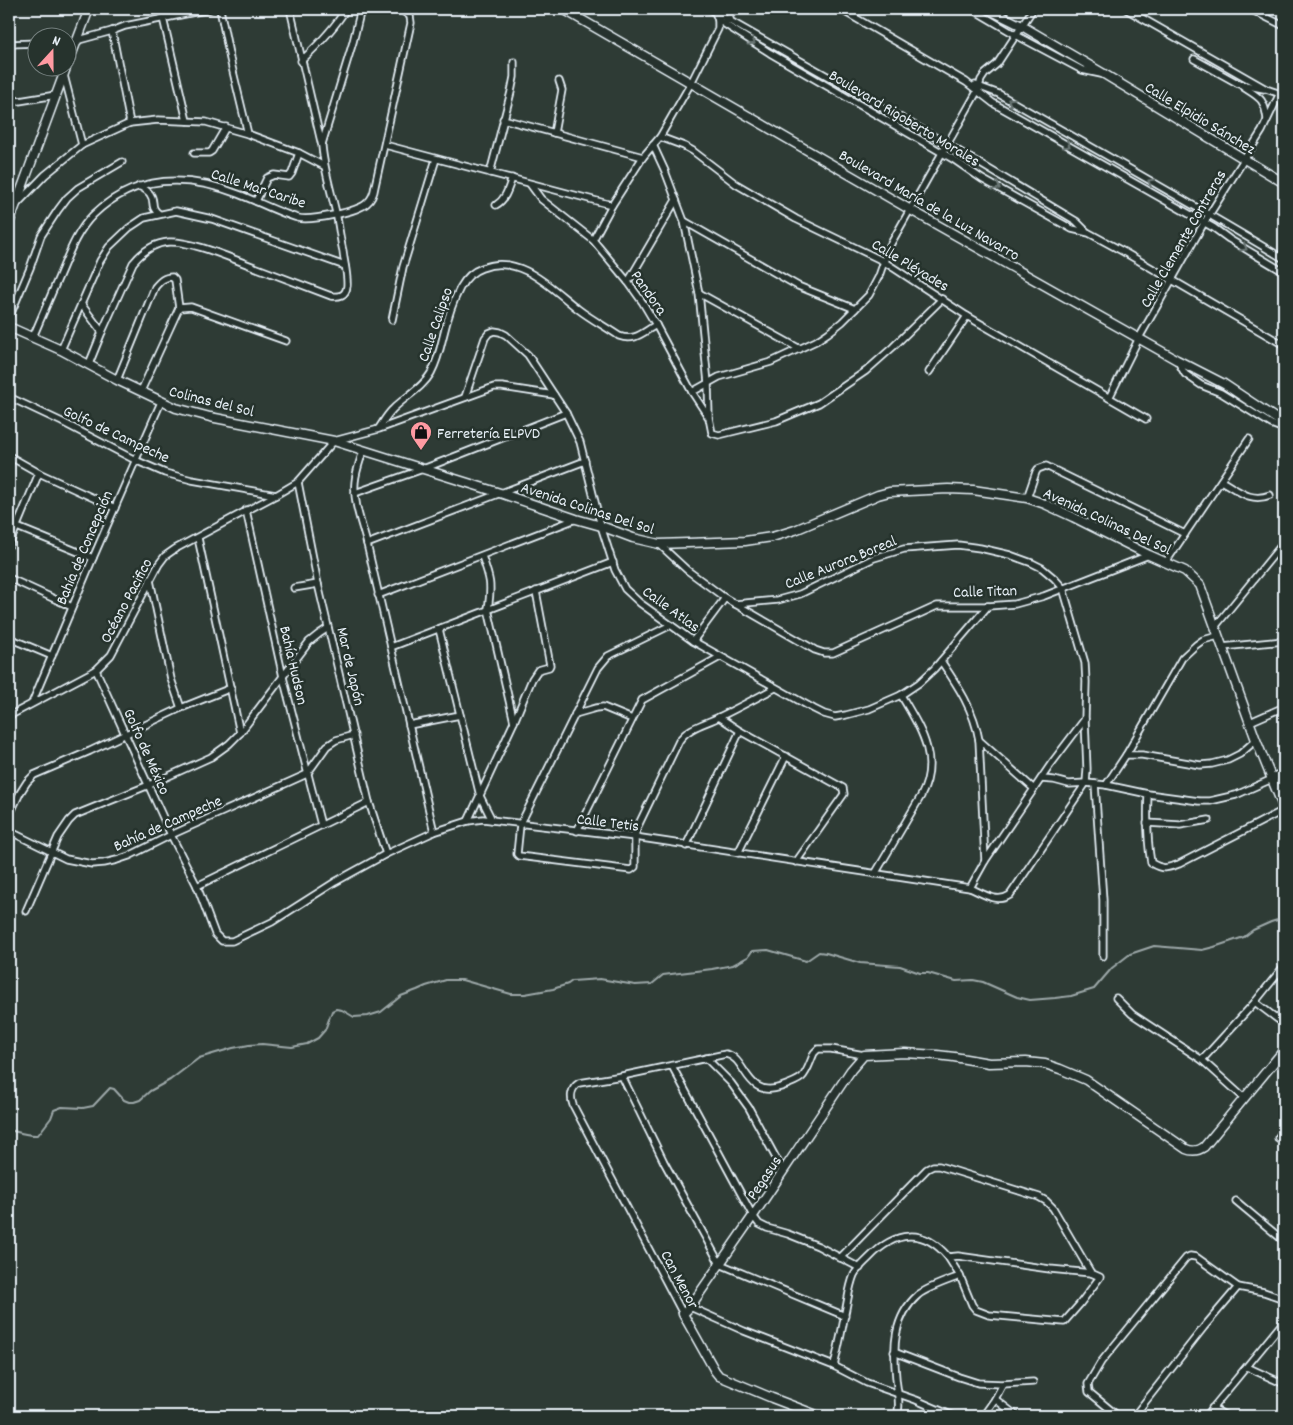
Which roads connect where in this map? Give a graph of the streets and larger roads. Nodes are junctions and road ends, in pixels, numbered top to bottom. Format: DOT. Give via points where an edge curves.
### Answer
graph roads {
  1 [pos="89,9"];
  2 [pos="210,9"];
  3 [pos="220,9"];
  4 [pos="290,9"];
  5 [pos="346,9"];
  6 [pos="361,9"];
  7 [pos="400,9"];
  8 [pos="563,9"];
  9 [pos="709,9"];
  10 [pos="724,9"];
  11 [pos="734,9"];
  12 [pos="840,9"];
  13 [pos="972,9"];
  14 [pos="988,9"];
  15 [pos="1033,9"];
  16 [pos="1126,9"];
  17 [pos="1250,9"];
  18 [pos="718,16"];
  19 [pos="163,18"];
  20 [pos="727,22"];
  21 [pos="1022,26"];
  22 [pos="1284,26"];
  23 [pos="718,29"];
  24 [pos="78,30"];
  25 [pos="112,31"];
  26 [pos="1016,35"];
  27 [pos="78,40"];
  28 [pos="28,43"];
  29 [pos="9,44"];
  30 [pos="1194,59"];
  31 [pos="301,61"];
  32 [pos="514,62"];
  33 [pos="1104,74"];
  34 [pos="62,78"];
  35 [pos="68,78"];
  36 [pos="559,81"];
  37 [pos="691,83"];
  38 [pos="1239,84"];
  39 [pos="978,88"];
  40 [pos="1266,89"];
  41 [pos="1282,94"];
  42 [pos="56,95"];
  43 [pos="9,99"];
  44 [pos="503,119"];
  45 [pos="187,121"];
  46 [pos="1267,121"];
  47 [pos="130,123"];
  48 [pos="226,127"];
  49 [pos="554,133"];
  50 [pos="248,134"];
  51 [pos="660,137"];
  52 [pos="947,144"];
  53 [pos="82,145"];
  54 [pos="652,145"];
  55 [pos="322,146"];
  56 [pos="384,146"];
  57 [pos="299,152"];
  58 [pos="194,153"];
  59 [pos="942,153"];
  60 [pos="643,157"];
  61 [pos="1245,158"];
  62 [pos="436,159"];
  63 [pos="122,162"];
  64 [pos="324,166"];
  65 [pos="490,173"];
  66 [pos="512,178"];
  67 [pos="1284,183"];
  68 [pos="530,184"];
  69 [pos="139,186"];
  70 [pos="1172,194"];
  71 [pos="676,200"];
  72 [pos="256,201"];
  73 [pos="1168,203"];
  74 [pos="16,205"];
  75 [pos="496,205"];
  76 [pos="612,205"];
  77 [pos="910,209"];
  78 [pos="159,214"];
  79 [pos="336,214"];
  80 [pos="1210,214"];
  81 [pos="684,221"];
  82 [pos="9,223"];
  83 [pos="1204,223"];
  84 [pos="1089,233"];
  85 [pos="593,240"];
  86 [pos="1284,259"];
  87 [pos="883,261"];
  88 [pos="345,266"];
  89 [pos="1284,272"];
  90 [pos="1172,280"];
  91 [pos="628,282"];
  92 [pos="699,293"];
  93 [pos="942,299"];
  94 [pos="81,304"];
  95 [pos="179,308"];
  96 [pos="854,309"];
  97 [pos="967,316"];
  98 [pos="9,318"];
  99 [pos="392,320"];
  100 [pos="656,325"];
  101 [pos="9,327"];
  102 [pos="102,332"];
  103 [pos="33,337"];
  104 [pos="1139,338"];
  105 [pos="286,341"];
  106 [pos="1284,345"];
  107 [pos="800,349"];
  108 [pos="61,350"];
  109 [pos="1177,360"];
  110 [pos="89,364"];
  111 [pos="929,372"];
  112 [pos="117,380"];
  113 [pos="708,384"];
  114 [pos="141,391"];
  115 [pos="692,392"];
  116 [pos="554,395"];
  117 [pos="9,397"];
  118 [pos="465,397"];
  119 [pos="1109,398"];
  120 [pos="161,402"];
  121 [pos="566,413"];
  122 [pos="709,418"];
  123 [pos="1146,419"];
  124 [pos="1284,424"];
  125 [pos="379,429"];
  126 [pos="1284,429"];
  127 [pos="1249,439"];
  128 [pos="334,441"];
  129 [pos="364,451"];
  130 [pos="9,456"];
  131 [pos="135,460"];
  132 [pos="585,461"];
  133 [pos="423,469"];
  134 [pos="39,474"];
  135 [pos="1221,480"];
  136 [pos="298,482"];
  137 [pos="355,493"];
  138 [pos="500,493"];
  139 [pos="276,495"];
  140 [pos="1270,495"];
  141 [pos="1027,498"];
  142 [pos="114,508"];
  143 [pos="246,510"];
  144 [pos="576,519"];
  145 [pos="601,526"];
  146 [pos="17,527"];
  147 [pos="1185,534"];
  148 [pos="10,538"];
  149 [pos="198,538"];
  150 [pos="1284,542"];
  151 [pos="367,544"];
  152 [pos="659,544"];
  153 [pos="9,545"];
  154 [pos="482,556"];
  155 [pos="1149,556"];
  156 [pos="93,558"];
  157 [pos="613,562"];
  158 [pos="1166,562"];
  159 [pos="9,578"];
  160 [pos="150,580"];
  161 [pos="318,584"];
  162 [pos="294,588"];
  163 [pos="1063,588"];
  164 [pos="536,591"];
  165 [pos="378,595"];
  166 [pos="725,598"];
  167 [pos="735,604"];
  168 [pos="988,606"];
  169 [pos="72,607"];
  170 [pos="488,609"];
  171 [pos="671,625"];
  172 [pos="1215,627"];
  173 [pos="328,628"];
  174 [pos="439,629"];
  175 [pos="1218,636"];
  176 [pos="9,638"];
  177 [pos="693,641"];
  178 [pos="1284,641"];
  179 [pos="391,647"];
  180 [pos="1222,647"];
  181 [pos="52,656"];
  182 [pos="720,656"];
  183 [pos="941,661"];
  184 [pos="96,670"];
  185 [pos="283,677"];
  186 [pos="231,688"];
  187 [pos="775,688"];
  188 [pos="900,695"];
  189 [pos="32,704"];
  190 [pos="1284,707"];
  191 [pos="180,708"];
  192 [pos="575,714"];
  193 [pos="460,715"];
  194 [pos="9,716"];
  195 [pos="719,717"];
  196 [pos="632,719"];
  197 [pos="1085,719"];
  198 [pos="514,722"];
  199 [pos="1250,722"];
  200 [pos="409,725"];
  201 [pos="740,731"];
  202 [pos="240,733"];
  203 [pos="126,734"];
  204 [pos="354,735"];
  205 [pos="979,740"];
  206 [pos="1256,740"];
  207 [pos="1129,755"];
  208 [pos="786,756"];
  209 [pos="1284,772"];
  210 [pos="307,774"];
  211 [pos="1041,779"];
  212 [pos="1272,779"];
  213 [pos="1086,783"];
  214 [pos="1095,784"];
  215 [pos="149,785"];
  216 [pos="1106,785"];
  217 [pos="1034,789"];
  218 [pos="1148,794"];
  219 [pos="480,796"];
  220 [pos="368,802"];
  221 [pos="1284,809"];
  222 [pos="9,816"];
  223 [pos="492,820"];
  224 [pos="1209,820"];
  225 [pos="468,821"];
  226 [pos="1147,823"];
  227 [pos="320,825"];
  228 [pos="520,825"];
  229 [pos="9,831"];
  230 [pos="577,831"];
  231 [pos="434,832"];
  232 [pos="171,834"];
  233 [pos="635,838"];
  234 [pos="686,846"];
  235 [pos="52,853"];
  236 [pos="386,854"];
  237 [pos="738,854"];
  238 [pos="985,861"];
  239 [pos="796,862"];
  240 [pos="875,874"];
  241 [pos="197,886"];
  242 [pos="970,888"];
  243 [pos="26,911"];
  244 [pos="232,941"];
  245 [pos="1103,956"];
  246 [pos="1284,966"];
  247 [pos="1116,998"];
  248 [pos="1255,1002"];
  249 [pos="1284,1024"];
  250 [pos="1284,1050"];
  251 [pos="864,1054"];
  252 [pos="706,1058"];
  253 [pos="1202,1060"];
  254 [pos="672,1066"];
  255 [pos="622,1076"];
  256 [pos="1244,1098"];
  257 [pos="1284,1130"];
  258 [pos="1278,1138"];
  259 [pos="783,1171"];
  260 [pos="1236,1201"];
  261 [pos="753,1216"];
  262 [pos="1284,1241"];
  263 [pos="948,1257"];
  264 [pos="840,1258"];
  265 [pos="720,1264"];
  266 [pos="860,1268"];
  267 [pos="1091,1273"];
  268 [pos="960,1276"];
  269 [pos="1238,1286"];
  270 [pos="1284,1300"];
  271 [pos="690,1308"];
  272 [pos="683,1314"];
  273 [pos="845,1316"];
  274 [pos="1284,1320"];
  275 [pos="1281,1329"];
  276 [pos="894,1352"];
  277 [pos="834,1366"];
  278 [pos="1247,1368"];
  279 [pos="1034,1382"];
  280 [pos="1003,1384"];
  281 [pos="1284,1384"];
  282 [pos="898,1394"];
  283 [pos="995,1399"];
  284 [pos="1212,1408"];
  285 [pos="819,1416"];
  286 [pos="897,1416"];
  287 [pos="953,1416"];
  288 [pos="983,1416"];
  289 [pos="1017,1416"];
  290 [pos="1118,1416"];
  291 [pos="1134,1416"];
  292 [pos="1206,1416"];
  293 [pos="1226,1416"];
  1 -- 24 [label="street"];
  2 -- 19 [label="street"];
  3 -- 50 [label="street"];
  4 -- 31 [label="street"];
  5 -- 31 [label="street" via="324,39"];
  6 -- 55 [label="street"];
  7 -- 56 [label="street, Calle Mar Caribe" via="410,16 411,23"];
  8 -- 37 [label="street, Boulevard María de la Luz Navarro"];
  9 -- 18 [label="street, Boulevard Rigoberto Morales"];
  10 -- 18 [label="street"];
  11 -- 20 [label="street"];
  12 -- 39 [label="street"];
  13 -- 26 [label="street, Calle Elpidio Sánchez"];
  14 -- 21 [label="street, Calle Elpidio Sánchez"];
  15 -- 21 [label="street"];
  16 -- 40 [label="street"];
  17 -- 22 [label="street"];
  18 -- 20 [label="street, Boulevard Rigoberto Morales"];
  18 -- 23 [label="street"];
  19 -- 25 [label="street"];
  19 -- 45 [label="street"];
  20 -- 23 [label="street"];
  20 -- 52 [label="street, Boulevard Rigoberto Morales"];
  20 -- 59 [label="street, Boulevard Rigoberto Morales, one-way" via="770,53"];
  21 -- 26 [label="street"];
  21 -- 33 [label="street, Calle Elpidio Sánchez"];
  23 -- 37 [label="street"];
  25 -- 27 [label="street"];
  25 -- 47 [label="street"];
  26 -- 33 [label="street, Calle Elpidio Sánchez" via="1082,70"];
  26 -- 39 [label="street"];
  28 -- 29 [label="street"];
  30 -- 38 [label="street"];
  31 -- 55 [label="street"];
  32 -- 44 [label="street" via="513,84"];
  33 -- 61 [label="street, Calle Elpidio Sánchez"];
  34 -- 42 [label="street"];
  35 -- 53 [label="street"];
  36 -- 49 [label="street" via="562,90"];
  37 -- 51 [label="street"];
  37 -- 77 [label="street, Boulevard María de la Luz Navarro"];
  38 -- 40 [label="street"];
  38 -- 46 [label="street" via="1263,101"];
  39 -- 52 [label="street"];
  70 -- 39 [label="street, one-way" via="999,94"];
  39 -- 73 [label="street, one-way" via="993,103"];
  40 -- 41 [label="street"];
  41 -- 46 [label="street, Calle Clemente Contreras"];
  42 -- 43 [label="street" via="18,101"];
  42 -- 74 [label="street"];
  44 -- 49 [label="street"];
  44 -- 65 [label="street"];
  45 -- 47 [label="street"];
  45 -- 48 [label="street"];
  46 -- 61 [label="street, Calle Clemente Contreras"];
  47 -- 53 [label="street"];
  48 -- 50 [label="street"];
  48 -- 58 [label="street" via="212,151"];
  49 -- 60 [label="street"];
  50 -- 57 [label="street"];
  51 -- 54 [label="street"];
  51 -- 87 [label="street, Calle Pléyades" via="693,151 736,184 796,219"];
  52 -- 59 [label="street"];
  52 -- 84 [label="street, Boulevard Rigoberto Morales" via="1076,221"];
  53 -- 74 [label="street"];
  54 -- 60 [label="street"];
  54 -- 71 [label="street"];
  55 -- 64 [label="street"];
  56 -- 62 [label="street"];
  56 -- 79 [label="street, Calle Mar Caribe" via="368,203"];
  57 -- 64 [label="street"];
  57 -- 72 [label="street" via="289,177 274,175 266,178"];
  59 -- 77 [label="street"];
  59 -- 84 [label="street, Boulevard Rigoberto Morales, one-way" via="1072,229"];
  60 -- 76 [label="street"];
  61 -- 67 [label="street, Calle Elpidio Sánchez"];
  61 -- 80 [label="street, Calle Clemente Contreras"];
  62 -- 65 [label="street"];
  62 -- 99 [label="street" via="403,267"];
  63 -- 98 [label="street" via="67,198 41,236"];
  64 -- 79 [label="street"];
  65 -- 66 [label="street"];
  66 -- 68 [label="street"];
  66 -- 75 [label="street" via="506,195"];
  68 -- 76 [label="street"];
  68 -- 85 [label="street, Pandora" via="541,198"];
  69 -- 72 [label="street, Calle Mar Caribe" via="187,180 206,183"];
  69 -- 78 [label="street" via="150,194 152,206"];
  69 -- 103 [label="street, Calle Mar Caribe" via="108,203 83,227"];
  70 -- 73 [label="street"];
  70 -- 80 [label="street"];
  71 -- 81 [label="street"];
  71 -- 91 [label="street"];
  72 -- 79 [label="street, Calle Mar Caribe" via="298,218"];
  73 -- 83 [label="street"];
  74 -- 82 [label="street"];
  76 -- 85 [label="street"];
  77 -- 87 [label="street"];
  77 -- 104 [label="street, Boulevard María de la Luz Navarro"];
  78 -- 88 [label="street" via="176,211 212,219"];
  78 -- 94 [label="street" via="144,218 129,228 109,248"];
  79 -- 88 [label="street"];
  80 -- 83 [label="street, Calle Clemente Contreras"];
  80 -- 86 [label="street"];
  81 -- 92 [label="street"];
  81 -- 96 [label="street" via="798,286"];
  83 -- 89 [label="street, one-way"];
  83 -- 90 [label="street, Calle Clemente Contreras"];
  84 -- 90 [label="street, Boulevard Rigoberto Morales"];
  85 -- 91 [label="street, Pandora"];
  87 -- 93 [label="street, Calle Pléyades"];
  87 -- 96 [label="street" via="874,286"];
  88 -- 102 [label="street" via="347,285 342,296 338,297 222,255 184,243 168,242 155,246 133,263"];
  90 -- 104 [label="street, Calle Clemente Contreras"];
  90 -- 106 [label="street, Boulevard Rigoberto Morales"];
  91 -- 100 [label="street, Pandora"];
  92 -- 107 [label="street"];
  92 -- 113 [label="street"];
  93 -- 97 [label="street, Calle Pléyades"];
  93 -- 122 [label="street, Pandora" via="866,371 818,403 776,421 719,435 712,433"];
  94 -- 102 [label="street"];
  94 -- 108 [label="street"];
  95 -- 105 [label="street" via="191,307"];
  95 -- 112 [label="street" via="175,280 167,277 155,287"];
  95 -- 114 [label="street"];
  96 -- 107 [label="street" via="828,333"];
  97 -- 111 [label="street"];
  97 -- 119 [label="street, Calle Pléyades"];
  100 -- 115 [label="street, Pandora"];
  100 -- 125 [label="street, Calle Calipso" via="632,339 619,336 521,268 507,264 486,266 469,276 461,286 430,374 392,410"];
  101 -- 103 [label="street, Colinas del Sol"];
  102 -- 110 [label="street"];
  103 -- 108 [label="street, Colinas del Sol"];
  104 -- 109 [label="street, Boulevard María de la Luz Navarro"];
  104 -- 119 [label="street, Calle Clemente Contreras"];
  107 -- 113 [label="street" via="771,362 719,377"];
  108 -- 110 [label="street, Colinas del Sol"];
  109 -- 124 [label="street, Boulevard María de la Luz Navarro" via="1224,384"];
  109 -- 126 [label="street" via="1185,374 1201,385"];
  110 -- 112 [label="street, Colinas del Sol"];
  112 -- 114 [label="street, Colinas del Sol"];
  113 -- 115 [label="street"];
  113 -- 122 [label="street"];
  114 -- 120 [label="street, Colinas del Sol"];
  115 -- 122 [label="street, Pandora"];
  116 -- 118 [label="street" via="494,387"];
  116 -- 118 [label="street, Calle Atlas" via="528,355 506,335 494,331 485,338"];
  116 -- 121 [label="street, Calle Atlas"];
  117 -- 131 [label="street, Golfo de Campeche"];
  118 -- 125 [label="street"];
  119 -- 123 [label="street, Calle Pléyades"];
  120 -- 128 [label="street, Colinas del Sol" via="210,417"];
  120 -- 131 [label="street, Bahía de Concepción"];
  121 -- 132 [label="street, Calle Atlas" via="577,433"];
  121 -- 133 [label="street"];
  125 -- 128 [label="street"];
  127 -- 135 [label="street"];
  128 -- 129 [label="street, Colinas del Sol"];
  128 -- 136 [label="street, Océano Pacifico"];
  129 -- 133 [label="street, Avenida Colinas Del Sol"];
  129 -- 137 [label="street" via="357,469"];
  130 -- 134 [label="street"];
  131 -- 139 [label="street, Golfo de Campeche" via="192,480"];
  131 -- 142 [label="street, Bahía de Concepción"];
  132 -- 138 [label="street"];
  132 -- 145 [label="street, Calle Atlas"];
  133 -- 137 [label="street"];
  133 -- 138 [label="street, Avenida Colinas Del Sol"];
  134 -- 142 [label="street"];
  134 -- 146 [label="street"];
  135 -- 140 [label="street" via="1249,497 1256,499"];
  135 -- 147 [label="street"];
  136 -- 139 [label="street, Océano Pacifico"];
  136 -- 161 [label="street, Mar de Japón"];
  137 -- 151 [label="street"];
  138 -- 144 [label="street, Avenida Colinas Del Sol"];
  138 -- 151 [label="street"];
  139 -- 143 [label="street, Océano Pacifico"];
  141 -- 147 [label="street" via="1036,472 1046,466"];
  141 -- 152 [label="street, Avenida Colinas Del Sol" via="973,490 901,491 878,495 772,537"];
  141 -- 155 [label="street, Avenida Colinas Del Sol" via="1073,517"];
  142 -- 156 [label="street, Bahía de Concepción"];
  143 -- 149 [label="street, Océano Pacifico"];
  143 -- 185 [label="street, Bahía Hudson"];
  144 -- 145 [label="street, Avenida Colinas Del Sol"];
  144 -- 154 [label="street"];
  145 -- 152 [label="street, Avenida Colinas Del Sol"];
  145 -- 157 [label="street, Calle Atlas"];
  146 -- 148 [label="street"];
  146 -- 156 [label="street"];
  147 -- 158 [label="street"];
  148 -- 153 [label="street"];
  149 -- 160 [label="street, Océano Pacifico" via="165,556"];
  149 -- 186 [label="street"];
  150 -- 172 [label="street"];
  151 -- 165 [label="street"];
  152 -- 166 [label="street"];
  154 -- 165 [label="street"];
  154 -- 170 [label="street" via="490,581"];
  155 -- 158 [label="street, Avenida Colinas Del Sol"];
  155 -- 163 [label="street, Calle Titan"];
  156 -- 169 [label="street, Bahía de Concepción"];
  157 -- 164 [label="street"];
  157 -- 171 [label="street, Calle Atlas" via="625,589"];
  158 -- 172 [label="street, Avenida Colinas Del Sol" via="1185,571 1200,585"];
  159 -- 169 [label="street"];
  160 -- 184 [label="street, Océano Pacifico" via="111,655"];
  160 -- 191 [label="street"];
  161 -- 162 [label="street"];
  161 -- 173 [label="street, Mar de Japón"];
  163 -- 167 [label="street, Calle Aurora Boreal" via="1042,568 1010,555 958,545 930,546 904,548 874,558 800,594 778,600"];
  163 -- 168 [label="street, Calle Titan" via="1015,604"];
  163 -- 197 [label="street" via="1085,663"];
  164 -- 170 [label="street"];
  164 -- 198 [label="street" via="550,665 535,674"];
  165 -- 179 [label="street"];
  166 -- 167 [label="street"];
  166 -- 177 [label="street"];
  167 -- 168 [label="street, Calle Titan" via="824,653 832,653 937,606"];
  168 -- 183 [label="street, Calle Atlas"];
  169 -- 181 [label="street, Bahía de Concepción"];
  170 -- 174 [label="street"];
  170 -- 198 [label="street"];
  171 -- 177 [label="street, Calle Atlas"];
  171 -- 192 [label="street" via="608,656"];
  172 -- 175 [label="street, Avenida Colinas Del Sol"];
  173 -- 185 [label="street" via="309,642"];
  173 -- 204 [label="street, Mar de Japón"];
  174 -- 179 [label="street"];
  174 -- 193 [label="street"];
  175 -- 180 [label="street, Avenida Colinas Del Sol"];
  175 -- 207 [label="street" via="1203,640 1182,658"];
  176 -- 181 [label="street"];
  177 -- 182 [label="street, Calle Atlas"];
  178 -- 180 [label="street"];
  179 -- 200 [label="street"];
  180 -- 199 [label="street, Avenida Colinas Del Sol"];
  181 -- 189 [label="street, Bahía de Concepción"];
  182 -- 187 [label="street, Calle Atlas"];
  182 -- 196 [label="street" via="646,696"];
  183 -- 188 [label="street, Calle Atlas"];
  183 -- 205 [label="street" via="966,701"];
  184 -- 189 [label="street, Océano Pacifico"];
  184 -- 203 [label="street, Golfo de México"];
  185 -- 202 [label="street"];
  185 -- 210 [label="street, Bahía Hudson"];
  186 -- 191 [label="street"];
  186 -- 202 [label="street"];
  187 -- 188 [label="street, Calle Atlas" via="835,717 869,709"];
  187 -- 195 [label="street"];
  188 -- 240 [label="street" via="923,736 930,763 929,775 921,796"];
  189 -- 194 [label="street, Océano Pacifico"];
  190 -- 199 [label="street"];
  191 -- 203 [label="street"];
  192 -- 196 [label="street" via="603,707"];
  192 -- 228 [label="street"];
  193 -- 200 [label="street"];
  193 -- 219 [label="street"];
  195 -- 201 [label="street"];
  195 -- 233 [label="street" via="683,734"];
  196 -- 230 [label="street"];
  197 -- 211 [label="street"];
  197 -- 213 [label="street"];
  198 -- 219 [label="street"];
  199 -- 206 [label="street, Avenida Colinas Del Sol"];
  200 -- 231 [label="street"];
  201 -- 208 [label="street"];
  201 -- 234 [label="street"];
  202 -- 215 [label="street" via="211,757"];
  203 -- 215 [label="street, Golfo de México"];
  203 -- 222 [label="street" via="34,775 20,793"];
  204 -- 210 [label="street" via="327,746"];
  204 -- 220 [label="street, Mar de Japón"];
  205 -- 217 [label="street"];
  205 -- 238 [label="street"];
  206 -- 207 [label="street" via="1240,754 1212,764"];
  206 -- 212 [label="street, Avenida Colinas Del Sol"];
  207 -- 216 [label="street"];
  208 -- 237 [label="street"];
  208 -- 239 [label="street" via="844,791"];
  209 -- 212 [label="street"];
  210 -- 227 [label="street, Bahía Hudson"];
  210 -- 232 [label="street, Bahía de Campeche"];
  211 -- 213 [label="street" via="1069,784"];
  211 -- 217 [label="street"];
  212 -- 218 [label="street" via="1236,795 1210,801"];
  212 -- 221 [label="street, Avenida Colinas Del Sol"];
  213 -- 214 [label="street"];
  213 -- 242 [label="street, Calle Tetis" via="1010,895 998,899"];
  214 -- 216 [label="street"];
  214 -- 245 [label="street" via="1103,900"];
  215 -- 232 [label="street, Golfo de México"];
  215 -- 235 [label="street" via="75,815 58,837"];
  216 -- 218 [label="street"];
  217 -- 238 [label="street"];
  218 -- 226 [label="street"];
  219 -- 223 [label="street"];
  219 -- 225 [label="street"];
  220 -- 227 [label="street"];
  220 -- 236 [label="street, Mar de Japón"];
  221 -- 226 [label="street" via="1167,868 1158,868 1151,862"];
  223 -- 225 [label="street, Calle Tetis"];
  223 -- 228 [label="street, Calle Tetis"];
  224 -- 226 [label="street" via="1180,825"];
  225 -- 231 [label="street, Calle Tetis"];
  227 -- 241 [label="street"];
  228 -- 230 [label="street, Calle Tetis"];
  228 -- 233 [label="street" via="517,855 631,870 635,867"];
  229 -- 235 [label="street, Bahía de Campeche"];
  230 -- 233 [label="street, Calle Tetis"];
  231 -- 236 [label="street, Calle Tetis"];
  232 -- 235 [label="street, Bahía de Campeche" via="129,856 104,863 80,863"];
  232 -- 241 [label="street, Golfo de México"];
  233 -- 234 [label="street, Calle Tetis"];
  234 -- 237 [label="street, Calle Tetis"];
  235 -- 243 [label="street"];
  236 -- 244 [label="street, Calle Tetis" via="272,922"];
  237 -- 239 [label="street, Calle Tetis"];
  238 -- 242 [label="street"];
  239 -- 240 [label="street, Calle Tetis"];
  240 -- 242 [label="street, Calle Tetis"];
  241 -- 244 [label="street, Golfo de México" via="215,934 222,941"];
  246 -- 248 [label="street"];
  247 -- 253 [label="street" via="1132,1014"];
  248 -- 249 [label="street"];
  248 -- 253 [label="street"];
  250 -- 256 [label="street"];
  251 -- 252 [label="street" via="818,1049 802,1078 773,1090 756,1085 730,1055"];
  251 -- 256 [label="street" via="913,1054 1053,1066 1086,1080 1191,1151 1204,1147"];
  251 -- 259 [label="street, Pegasus"];
  252 -- 254 [label="street"];
  252 -- 259 [label="street" via="749,1108"];
  253 -- 256 [label="street"];
  254 -- 255 [label="street"];
  254 -- 261 [label="street"];
  255 -- 265 [label="street" via="664,1162"];
  255 -- 272 [label="street, Can Menor" via="579,1083 571,1099"];
  257 -- 258 [label="street"];
  259 -- 261 [label="street, Pegasus"];
  260 -- 262 [label="street"];
  261 -- 264 [label="street" via="766,1228 788,1234"];
  261 -- 265 [label="street, Pegasus"];
  263 -- 266 [label="street" via="924,1238 897,1238 873,1254"];
  263 -- 267 [label="street"];
  263 -- 268 [label="street"];
  264 -- 266 [label="street"];
  264 -- 267 [label="street" via="928,1168 939,1166 1039,1196 1053,1208"];
  265 -- 271 [label="street, Pegasus"];
  265 -- 273 [label="street"];
  266 -- 273 [label="street" via="855,1273"];
  267 -- 268 [label="street" via="1100,1277 1064,1322 989,1315 976,1310"];
  268 -- 276 [label="street" via="918,1295 904,1312"];
  269 -- 270 [label="street"];
  269 -- 290 [label="street" via="1196,1257 1186,1258 1101,1362 1088,1384 1089,1392"];
  269 -- 291 [label="street"];
  271 -- 272 [label="street, Pegasus"];
  271 -- 277 [label="street"];
  272 -- 285 [label="street, Can Menor" via="719,1376"];
  273 -- 277 [label="street"];
  274 -- 275 [label="street"];
  275 -- 278 [label="street"];
  276 -- 280 [label="street" via="978,1383"];
  276 -- 282 [label="street"];
  277 -- 282 [label="street"];
  278 -- 281 [label="street"];
  278 -- 284 [label="street"];
  279 -- 280 [label="street"];
  280 -- 283 [label="street"];
  282 -- 286 [label="street"];
  282 -- 287 [label="street"];
  283 -- 288 [label="street"];
  283 -- 289 [label="street"];
  284 -- 292 [label="street"];
  284 -- 293 [label="street"];
}
